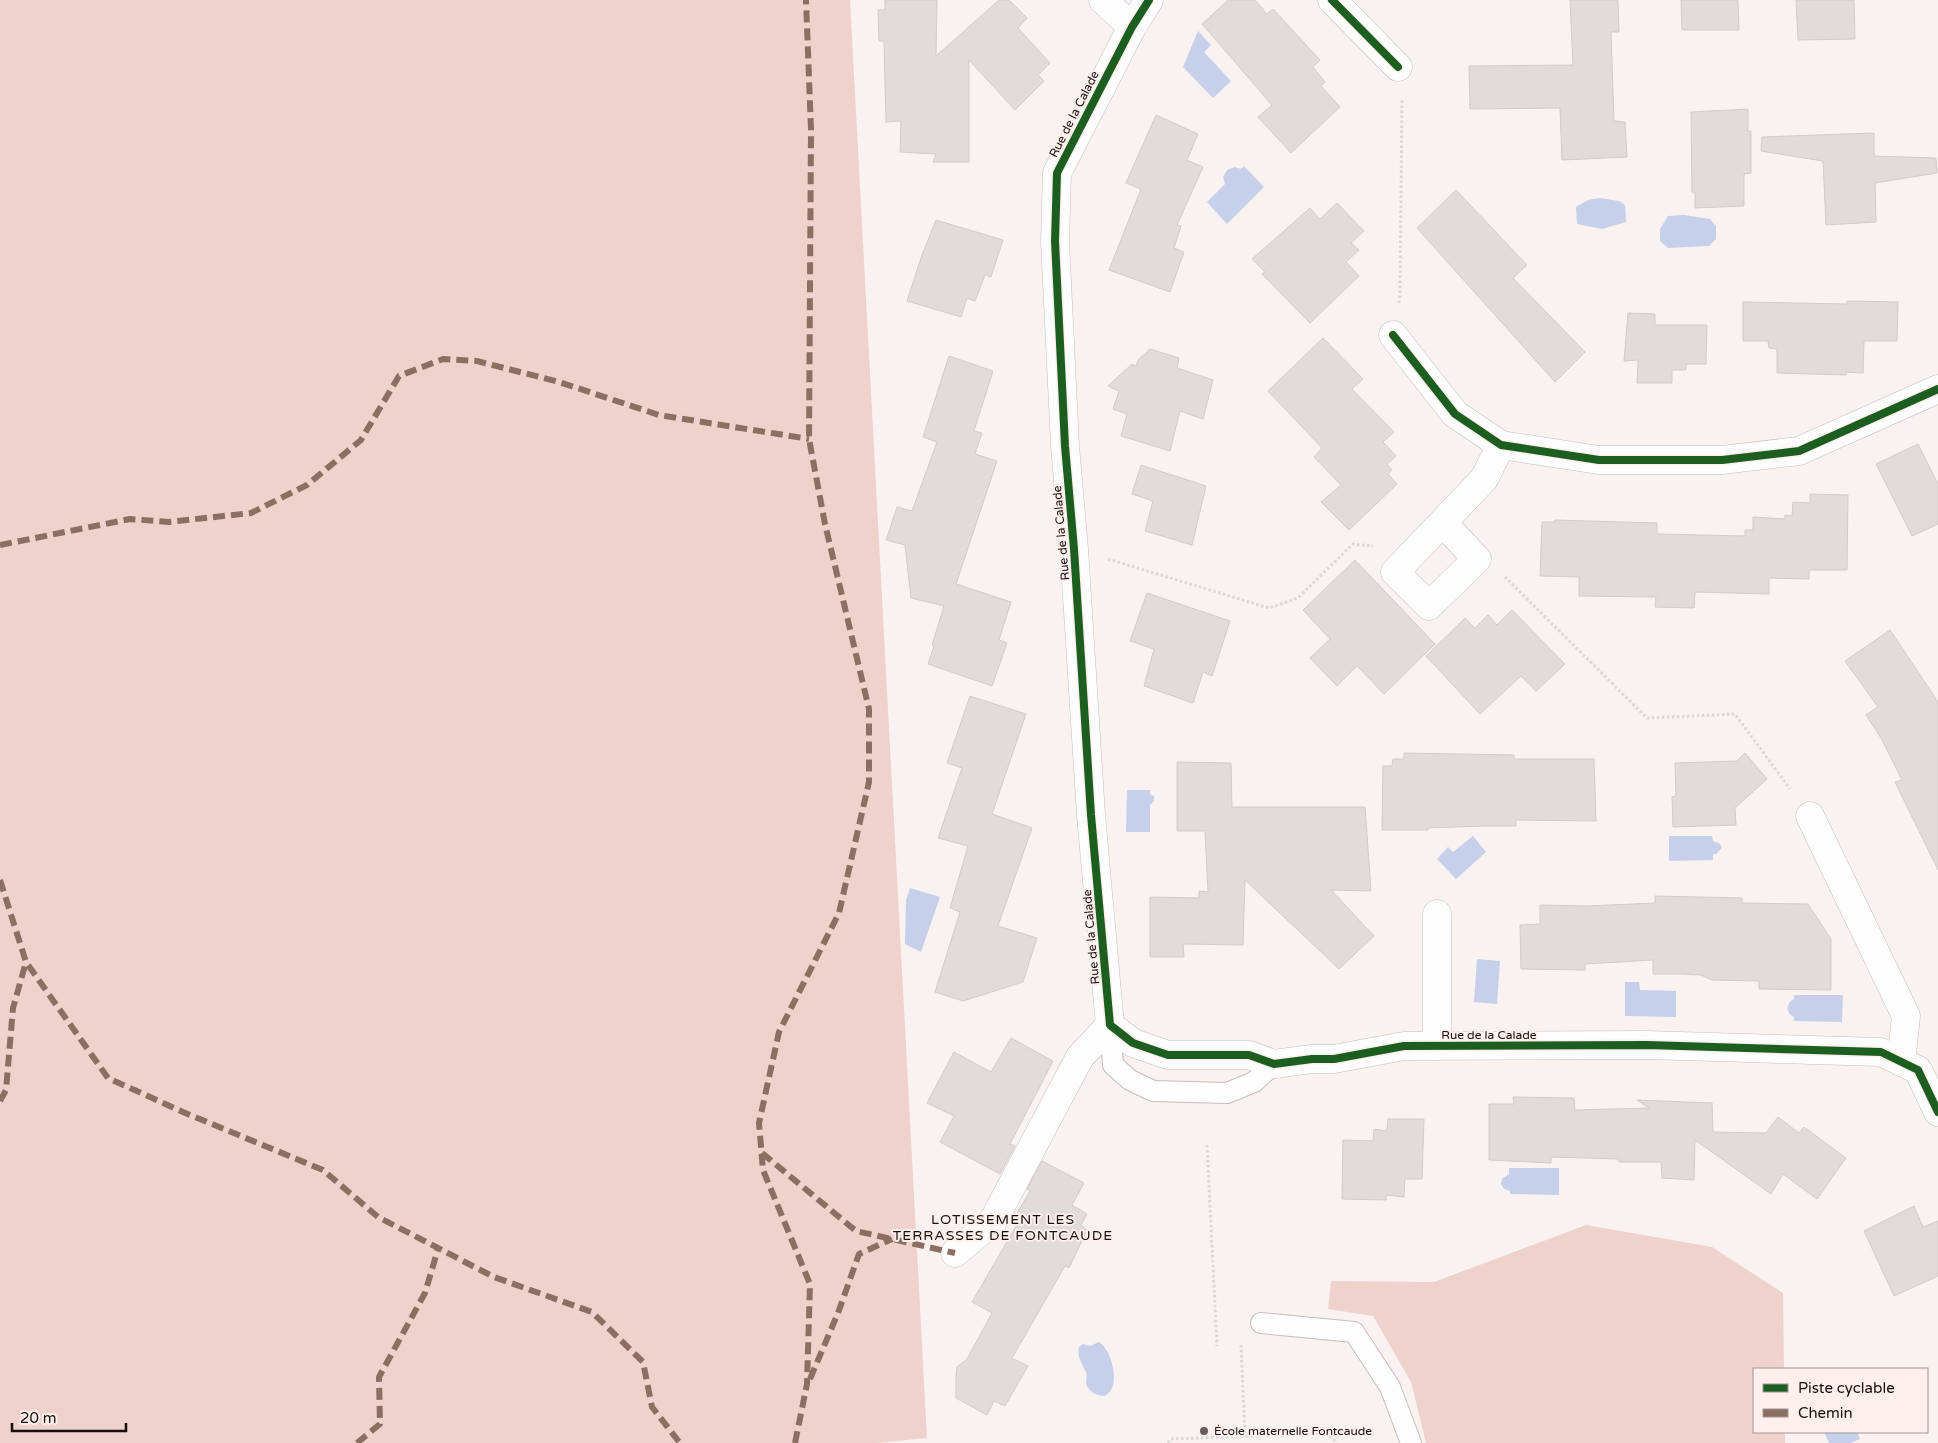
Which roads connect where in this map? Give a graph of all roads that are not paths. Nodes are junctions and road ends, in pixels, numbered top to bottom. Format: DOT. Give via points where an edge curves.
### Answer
graph roads {
  1 [pos="1103,0"];
  2 [pos="1149,0"];
  3 [pos="1332,0"];
  4 [pos="1132,27"];
  5 [pos="1398,67"];
  6 [pos="1393,335"];
  7 [pos="1938,389"];
  8 [pos="1501,445"];
  9 [pos="1442,523"];
  10 [pos="1810,816"];
  11 [pos="1437,914"];
  12 [pos="1110,1025"];
  13 [pos="1437,1046"];
  14 [pos="1901,1062"];
  15 [pos="1274,1064"];
  16 [pos="1938,1112"];
  17 [pos="955,1253"];
  18 [pos="1261,1323"];
  19 [pos="1411,1443"];
  1 -- 4 [label="street"];
  2 -- 4 [label="street, Rue de la Calade"];
  3 -- 5 [label="street"];
  4 -- 12 [label="street, Rue de la Calade" via="1057,173 1056,261 1065,446 1091,815"];
  6 -- 8 [label="street" via="1455,414"];
  7 -- 8 [label="street" via="1799,451 1722,460 1599,460"];
  8 -- 9 [label="street" via="1484,479"];
  9 -- 9 [label="street" via="1395,572 1429,606 1477,559"];
  10 -- 14 [label="street" via="1906,1016"];
  11 -- 13 [label="street"];
  12 -- 15 [label="street, Rue de la Calade" via="1132,1043 1168,1055 1248,1055"];
  12 -- 15 [label="lane, Rue de la Calade" via="1113,1065 1130,1080 1153,1091 1227,1093 1254,1082"];
  12 -- 17 [label="street" via="1080,1057 993,1221"];
  13 -- 14 [label="street, Rue de la Calade" via="1778,1048 1881,1052"];
  13 -- 15 [label="street, Rue de la Calade" via="1404,1046 1334,1059"];
  14 -- 16 [label="street, Rue de la Calade" via="1918,1070"];
  18 -- 19 [label="lane" via="1354,1332 1390,1387"];
}
